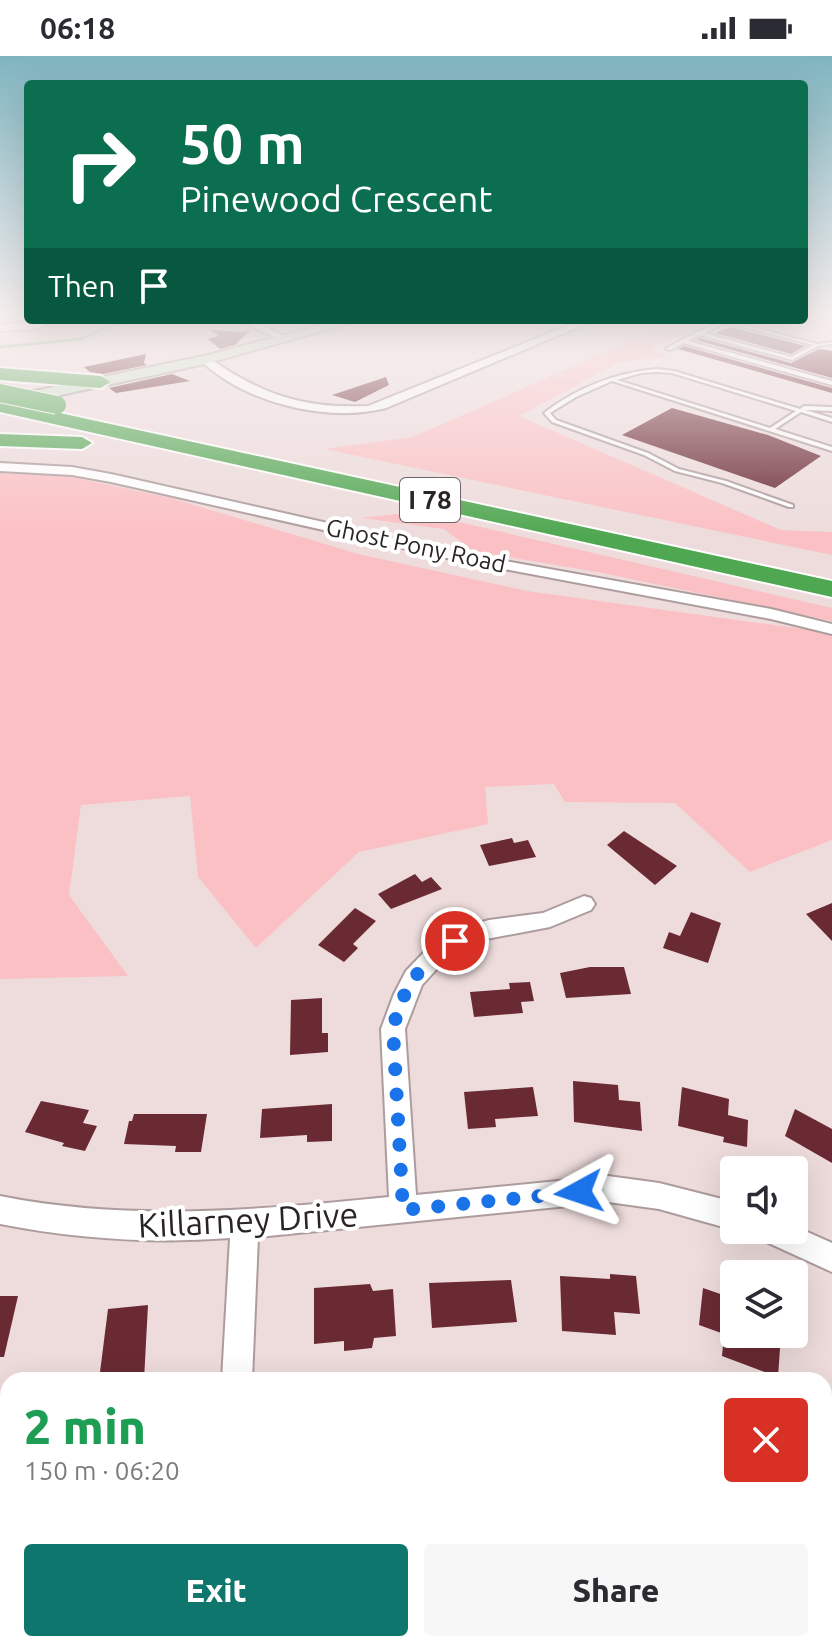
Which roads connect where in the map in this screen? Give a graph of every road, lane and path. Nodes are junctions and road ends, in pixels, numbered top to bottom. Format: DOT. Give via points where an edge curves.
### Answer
graph roads {
  1 [pos="41,387"];
  2 [pos="86,387"];
  3 [pos="248,387"];
  4 [pos="427,387"];
  5 [pos="597,387"];
  6 [pos="637,387"];
  7 [pos="725,387"];
  8 [pos="0,393"];
  9 [pos="51,400"];
  10 [pos="0,405"];
  11 [pos="832,409"];
  12 [pos="800,410"];
  13 [pos="832,420"];
  14 [pos="772,429"];
  15 [pos="0,440"];
  16 [pos="832,449"];
  17 [pos="0,467"];
  18 [pos="393,492"];
  19 [pos="791,506"];
  20 [pos="832,571"];
  21 [pos="832,589"];
  22 [pos="832,629"];
  23 [pos="584,904"];
  24 [pos="0,1210"];
  25 [pos="403,1210"];
  26 [pos="720,1212"];
  27 [pos="245,1225"];
  28 [pos="802,1244"];
  29 [pos="832,1258"];
  30 [pos="237,1372"];
  1 -- 9 [label="highway"];
  2 -- 9 [label="main road"];
  3 -- 4 [label="street" via="357,412"];
  5 -- 19 [label="lane" via="547,415 677,470"];
  6 -- 14 [label="lane"];
  7 -- 12 [label="lane"];
  8 -- 9 [label="highway, I 78, bridge"];
  9 -- 10 [label="main road"];
  9 -- 20 [label="highway, I 78"];
  10 -- 18 [label="highway, I 78"];
  11 -- 12 [label="lane"];
  12 -- 13 [label="lane"];
  12 -- 14 [label="lane"];
  14 -- 16 [label="lane"];
  15 -- 18 [label="highway" via="144,449"];
  17 -- 22 [label="street, Ghost Pony Road" via="111,478 456,556"];
  18 -- 21 [label="highway, I 78"];
  23 -- 25 [label="street" via="550,919 491,928 455,941 409,982 393,1029"];
  24 -- 27 [label="street, Killarney Drive" via="111,1227"];
  25 -- 26 [label="street, Killarney Drive" via="608,1189"];
  25 -- 27 [label="street, Killarney Drive"];
  27 -- 30 [label="street"];
  28 -- 29 [label="street"];
}
